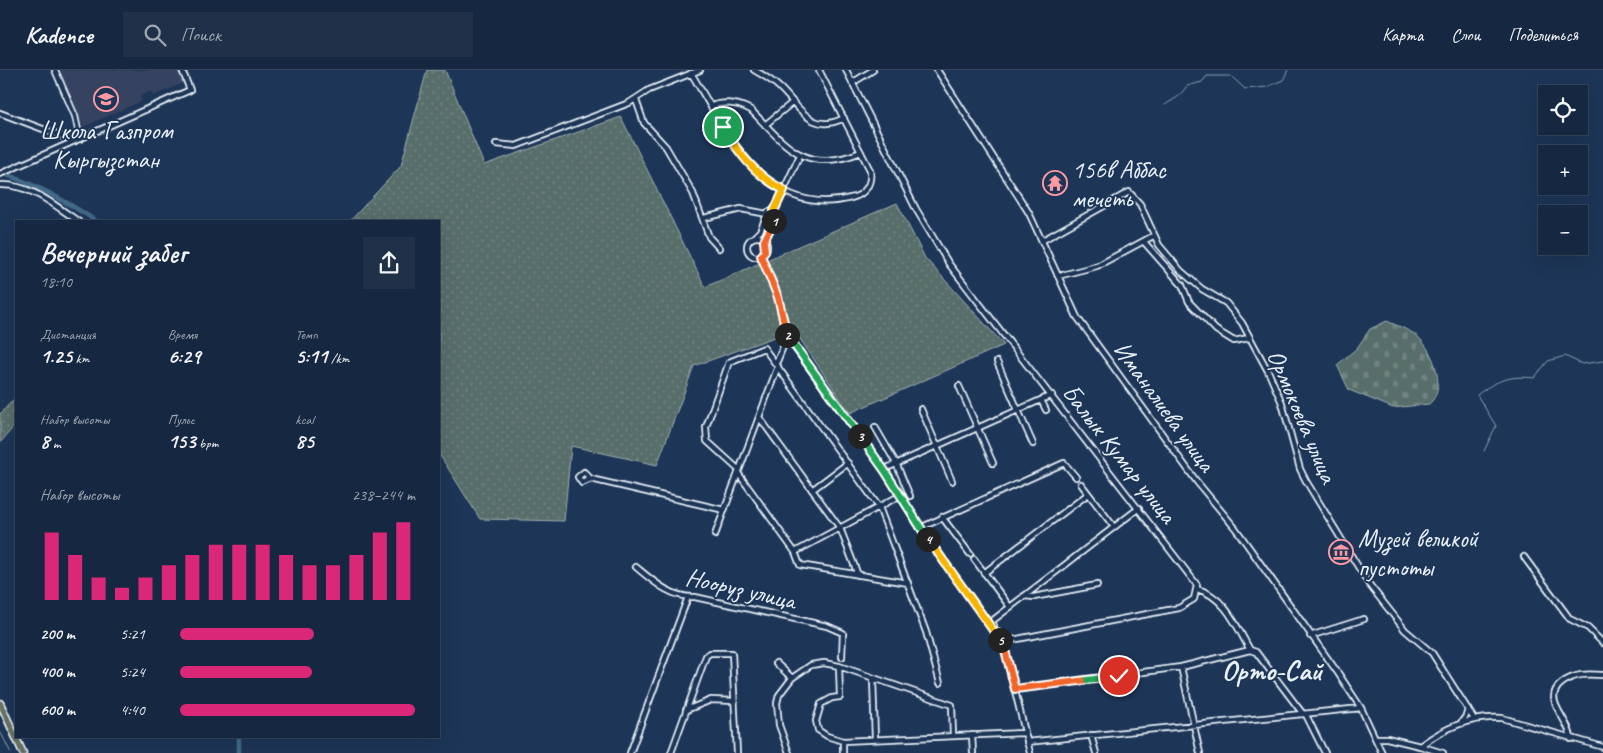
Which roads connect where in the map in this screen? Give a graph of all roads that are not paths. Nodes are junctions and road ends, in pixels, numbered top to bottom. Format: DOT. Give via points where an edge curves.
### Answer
graph roads {
  1 [pos="56,70"];
  2 [pos="182,70"];
  3 [pos="700,70"];
  4 [pos="754,70"];
  5 [pos="819,70"];
  6 [pos="846,70"];
  7 [pos="873,70"];
  8 [pos="937,70"];
  9 [pos="691,73"];
  10 [pos="852,83"];
  11 [pos="636,100"];
  12 [pos="793,102"];
  13 [pos="711,106"];
  14 [pos="0,113"];
  15 [pos="844,118"];
  16 [pos="765,125"];
  17 [pos="77,140"];
  18 [pos="496,144"];
  19 [pos="861,152"];
  20 [pos="800,155"];
  21 [pos="0,174"];
  22 [pos="0,185"];
  23 [pos="784,190"];
  24 [pos="774,211"];
  25 [pos="767,214"];
  26 [pos="704,218"];
  27 [pos="76,220"];
  28 [pos="1153,236"];
  29 [pos="754,237"];
  30 [pos="1043,240"];
  31 [pos="764,241"];
  32 [pos="1145,242"];
  33 [pos="719,248"];
  34 [pos="761,256"];
  35 [pos="1058,276"];
  36 [pos="788,337"];
  37 [pos="1249,338"];
  38 [pos="997,362"];
  39 [pos="777,365"];
  40 [pos="959,386"];
  41 [pos="1052,395"];
  42 [pos="1041,400"];
  43 [pos="921,408"];
  44 [pos="1018,410"];
  45 [pos="1046,410"];
  46 [pos="759,418"];
  47 [pos="875,426"];
  48 [pos="978,428"];
  49 [pos="1033,444"];
  50 [pos="937,446"];
  51 [pos="993,462"];
  52 [pos="848,463"];
  53 [pos="896,463"];
  54 [pos="885,471"];
  55 [pos="739,472"];
  56 [pos="1076,477"];
  57 [pos="590,479"];
  58 [pos="952,481"];
  59 [pos="1081,484"];
  60 [pos="812,490"];
  61 [pos="1088,494"];
  62 [pos="901,495"];
  63 [pos="910,496"];
  64 [pos="879,507"];
  65 [pos="1139,508"];
  66 [pos="724,510"];
  67 [pos="942,517"];
  68 [pos="1114,527"];
  69 [pos="840,528"];
  70 [pos="920,528"];
  71 [pos="715,535"];
  72 [pos="795,552"];
  73 [pos="970,554"];
  74 [pos="1524,557"];
  75 [pos="974,559"];
  76 [pos="636,567"];
  77 [pos="984,573"];
  78 [pos="858,576"];
  79 [pos="908,583"];
  80 [pos="1097,586"];
  81 [pos="1197,589"];
  82 [pos="1024,596"];
  83 [pos="688,597"];
  84 [pos="1010,607"];
  85 [pos="1364,619"];
  86 [pos="1310,636"];
  87 [pos="1603,644"];
  88 [pos="1005,645"];
  89 [pos="1250,650"];
  90 [pos="842,657"];
  91 [pos="776,663"];
  92 [pos="839,666"];
  93 [pos="1181,667"];
  94 [pos="1603,675"];
  95 [pos="792,678"];
  96 [pos="873,679"];
  97 [pos="940,684"];
  98 [pos="1015,689"];
  99 [pos="734,701"];
  100 [pos="0,703"];
  101 [pos="1361,708"];
  102 [pos="1468,708"];
  103 [pos="686,710"];
  104 [pos="1305,715"];
  105 [pos="1474,719"];
  106 [pos="1194,724"];
  107 [pos="1459,725"];
  108 [pos="1024,733"];
  109 [pos="15,734"];
  110 [pos="972,735"];
  111 [pos="1091,735"];
  112 [pos="953,736"];
  113 [pos="17,738"];
  114 [pos="1375,738"];
  115 [pos="875,739"];
  116 [pos="1571,739"];
  117 [pos="843,740"];
  118 [pos="1027,742"];
  119 [pos="1420,746"];
  120 [pos="1603,747"];
  121 [pos="24,753"];
  122 [pos="630,753"];
  123 [pos="671,753"];
  124 [pos="737,753"];
  125 [pos="789,753"];
  126 [pos="843,753"];
  127 [pos="973,753"];
  128 [pos="1030,753"];
  129 [pos="1096,753"];
  130 [pos="1200,753"];
  131 [pos="1325,753"];
  132 [pos="1382,753"];
  133 [pos="1443,753"];
  1 -- 17 [label="street" via="75,116"];
  2 -- 17 [label="street" via="190,90"];
  3 -- 9 [label="street"];
  4 -- 12 [label="street" via="774,82"];
  5 -- 15 [label="street"];
  6 -- 10 [label="street, Балык Кумар улица"];
  7 -- 10 [label="street"];
  8 -- 30 [label="street, Иманалиева улица"];
  9 -- 11 [label="street" via="649,90"];
  9 -- 13 [label="street"];
  10 -- 41 [label="street, Балык Кумар улица" via="946,260"];
  11 -- 18 [label="street" via="516,146"];
  11 -- 26 [label="street" via="644,123 666,147"];
  12 -- 15 [label="street" via="819,123 832,123"];
  12 -- 16 [label="street"];
  13 -- 16 [label="street" via="724,102 744,106"];
  13 -- 23 [label="street" via="748,163 769,183"];
  14 -- 17 [label="street"];
  15 -- 19 [label="street"];
  16 -- 20 [label="street" via="783,144"];
  17 -- 21 [label="street"];
  19 -- 20 [label="street" via="834,160"];
  19 -- 23 [label="street" via="870,170 870,181 866,190 857,197 822,201"];
  20 -- 23 [label="street"];
  22 -- 27 [label="street" via="15,185 32,192"];
  23 -- 24 [label="street"];
  24 -- 25 [label="street"];
  24 -- 31 [label="street" via="776,217"];
  25 -- 26 [label="street" via="740,209"];
  25 -- 29 [label="street"];
  26 -- 33 [label="street" via="709,237"];
  28 -- 30 [label="street, Ормокоева улица" via="1140,204 1129,192"];
  28 -- 32 [label="street"];
  28 -- 37 [label="street, Ормокоева улица" via="1181,271 1226,303"];
  29 -- 31 [label="street"];
  29 -- 34 [label="street" via="749,241 748,250 754,256"];
  30 -- 35 [label="street, Иманалиева улица"];
  31 -- 34 [label="street" via="766,248"];
  32 -- 35 [label="street" via="1097,266"];
  32 -- 37 [label="street" via="1182,286 1189,302 1216,330 1234,341"];
  34 -- 36 [label="street" via="778,297"];
  35 -- 86 [label="street, Иманалиева улица" via="1085,328 1197,482 1236,529"];
  36 -- 39 [label="street"];
  36 -- 54 [label="street"];
  37 -- 102 [label="street, Ормокоева улица" via="1282,403 1306,481 1368,583 1405,630 1432,653"];
  38 -- 44 [label="street"];
  39 -- 46 [label="street"];
  39 -- 52 [label="street"];
  39 -- 55 [label="street" via="764,348 729,362 706,427 707,441"];
  40 -- 48 [label="street"];
  41 -- 42 [label="street"];
  41 -- 65 [label="street, Балык Кумар улица"];
  42 -- 44 [label="street"];
  42 -- 45 [label="street"];
  43 -- 50 [label="street"];
  44 -- 48 [label="street"];
  44 -- 49 [label="street"];
  46 -- 55 [label="street"];
  46 -- 60 [label="street"];
  47 -- 53 [label="street"];
  48 -- 50 [label="street"];
  48 -- 51 [label="street"];
  50 -- 53 [label="street"];
  50 -- 58 [label="street"];
  52 -- 60 [label="street"];
  52 -- 64 [label="street"];
  53 -- 54 [label="street"];
  53 -- 63 [label="street"];
  54 -- 62 [label="street"];
  55 -- 66 [label="street"];
  55 -- 72 [label="street"];
  56 -- 67 [label="street" via="1064,463"];
  57 -- 66 [label="street"];
  59 -- 61 [label="street"];
  60 -- 69 [label="street"];
  61 -- 68 [label="street"];
  61 -- 77 [label="street"];
  62 -- 64 [label="street"];
  62 -- 70 [label="street"];
  64 -- 69 [label="street"];
  64 -- 79 [label="street"];
  65 -- 68 [label="street"];
  65 -- 81 [label="street, Балык Кумар улица" via="1194,579"];
  66 -- 71 [label="street"];
  67 -- 70 [label="street"];
  67 -- 73 [label="street"];
  68 -- 82 [label="street"];
  69 -- 72 [label="street"];
  69 -- 78 [label="street"];
  70 -- 88 [label="street"];
  72 -- 78 [label="street" via="800,565"];
  74 -- 87 [label="street" via="1570,619 1588,628"];
  75 -- 77 [label="street"];
  76 -- 83 [label="street, Нооруз улица" via="661,588"];
  77 -- 84 [label="street"];
  78 -- 79 [label="street"];
  79 -- 97 [label="street"];
  80 -- 82 [label="street"];
  81 -- 88 [label="street" via="1194,599 1179,608 1012,640"];
  81 -- 89 [label="street" via="1219,599"];
  82 -- 84 [label="street"];
  83 -- 90 [label="street, Нооруз улица" via="827,626 843,633"];
  83 -- 122 [label="street"];
  84 -- 88 [label="street" via="991,622"];
  85 -- 86 [label="street"];
  86 -- 101 [label="street, Иманалиева улица"];
  88 -- 98 [label="street"];
  89 -- 93 [label="street"];
  89 -- 104 [label="street" via="1256,652"];
  91 -- 95 [label="street"];
  92 -- 95 [label="street" via="811,665"];
  92 -- 96 [label="street"];
  92 -- 117 [label="street" via="840,697 821,704 816,721 822,733"];
  93 -- 98 [label="street"];
  93 -- 106 [label="street"];
  94 -- 116 [label="street" via="1576,675 1556,690 1555,704"];
  95 -- 125 [label="street" via="777,703"];
  96 -- 112 [label="street" via="952,706"];
  96 -- 115 [label="street"];
  98 -- 108 [label="street"];
  99 -- 103 [label="street" via="711,700"];
  99 -- 103 [label="street" via="732,653 710,653 706,656"];
  99 -- 124 [label="street"];
  100 -- 109 [label="main road"];
  101 -- 104 [label="street"];
  101 -- 114 [label="street, Иманалиева улица"];
  102 -- 105 [label="street, Ормокоева улица"];
  102 -- 107 [label="street"];
  103 -- 123 [label="street"];
  104 -- 106 [label="street"];
  104 -- 131 [label="street"];
  105 -- 107 [label="street"];
  105 -- 116 [label="street" via="1502,718"];
  106 -- 111 [label="street"];
  106 -- 130 [label="street"];
  107 -- 119 [label="street"];
  108 -- 110 [label="street"];
  108 -- 118 [label="street"];
  110 -- 112 [label="street"];
  110 -- 127 [label="street"];
  111 -- 118 [label="street"];
  111 -- 129 [label="street"];
  112 -- 115 [label="street"];
  113 -- 121 [label="main road"];
  114 -- 119 [label="street"];
  114 -- 132 [label="street, Иманалиева улица"];
  115 -- 117 [label="street"];
  116 -- 120 [label="street"];
  117 -- 126 [label="street"];
  118 -- 128 [label="street"];
  119 -- 133 [label="street"];
}
